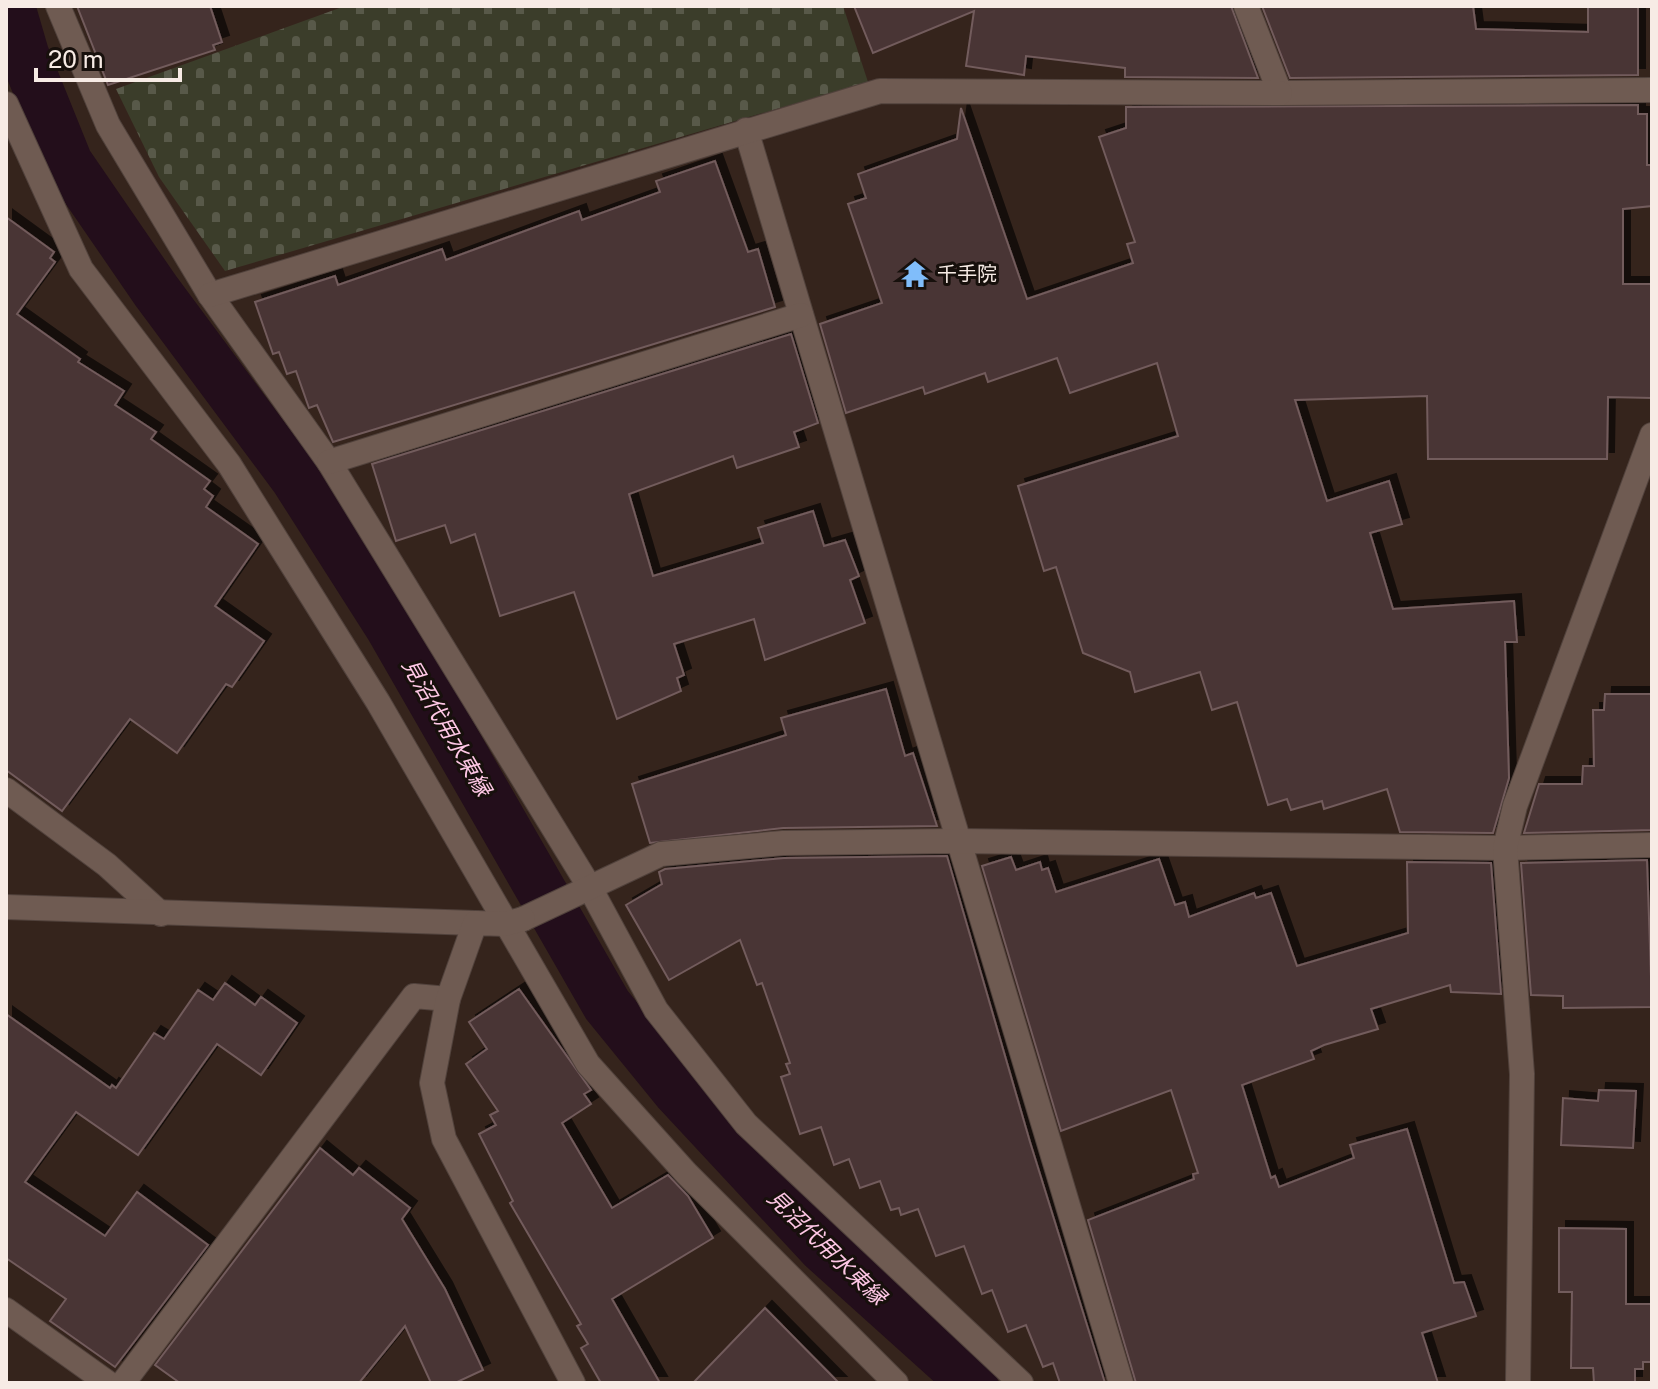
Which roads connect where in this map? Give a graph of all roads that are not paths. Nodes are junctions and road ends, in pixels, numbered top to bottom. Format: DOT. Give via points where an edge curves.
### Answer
graph roads {
  1 [pos="58,6"];
  2 [pos="1246,6"];
  3 [pos="1652,90"];
  4 [pos="1280,93"];
  5 [pos="6,104"];
  6 [pos="746,130"];
  7 [pos="210,295"];
  8 [pos="801,315"];
  9 [pos="1652,435"];
  10 [pos="329,462"];
  11 [pos="6,790"];
  12 [pos="956,841"];
  13 [pos="1652,845"];
  14 [pos="1505,848"];
  15 [pos="589,886"];
  16 [pos="6,907"];
  17 [pos="161,914"];
  18 [pos="514,922"];
  19 [pos="475,923"];
  20 [pos="448,999"];
  21 [pos="6,1310"];
  22 [pos="108,1383"];
  23 [pos="123,1383"];
  24 [pos="573,1383"];
  25 [pos="896,1383"];
  26 [pos="1021,1383"];
  27 [pos="1121,1383"];
  28 [pos="1518,1383"];
  1 -- 7 [label="street" via="108,125"];
  2 -- 4 [label="street"];
  3 -- 4 [label="street"];
  4 -- 6 [label="street" via="880,91"];
  5 -- 18 [label="street" via="81,269 229,464"];
  6 -- 7 [label="street"];
  6 -- 8 [label="street"];
  7 -- 10 [label="street"];
  8 -- 10 [label="street"];
  8 -- 12 [label="street"];
  9 -- 14 [label="street" via="1515,806"];
  10 -- 15 [label="street"];
  11 -- 17 [label="street" via="107,865"];
  12 -- 14 [label="street"];
  12 -- 15 [label="street" via="783,843 661,854"];
  12 -- 27 [label="street"];
  13 -- 14 [label="street"];
  14 -- 28 [label="street" via="1522,1074"];
  15 -- 18 [label="street"];
  15 -- 26 [label="street" via="656,1010 746,1124"];
  16 -- 17 [label="street"];
  17 -- 19 [label="street"];
  18 -- 19 [label="street"];
  18 -- 25 [label="street" via="588,1064 686,1173"];
  19 -- 20 [label="street"];
  20 -- 23 [label="street" via="414,996"];
  20 -- 24 [label="street" via="432,1083 444,1139"];
  21 -- 22 [label="street"];
}
